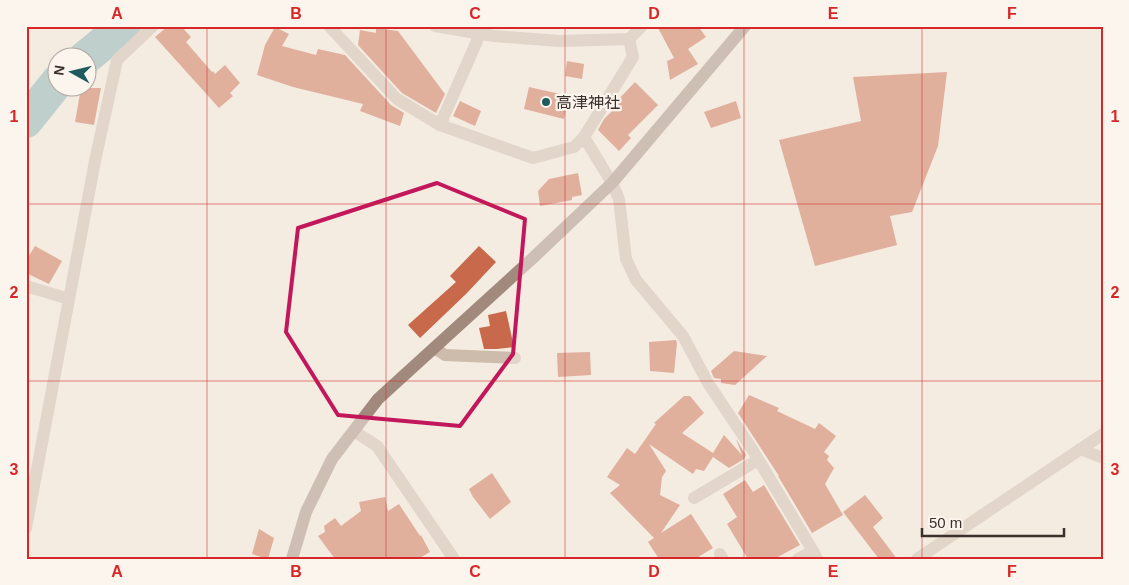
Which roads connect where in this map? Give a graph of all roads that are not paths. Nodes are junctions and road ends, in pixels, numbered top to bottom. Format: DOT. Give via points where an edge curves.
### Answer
graph roads {
  1 [pos="153,26"];
  2 [pos="329,26"];
  3 [pos="435,26"];
  4 [pos="745,26"];
  5 [pos="636,31"];
  6 [pos="480,34"];
  7 [pos="440,125"];
  8 [pos="584,137"];
  9 [pos="612,183"];
  10 [pos="26,286"];
  11 [pos="69,299"];
  12 [pos="434,348"];
  13 [pos="515,358"];
  14 [pos="354,431"];
  15 [pos="1103,434"];
  16 [pos="1080,450"];
  17 [pos="1103,458"];
  18 [pos="758,460"];
  19 [pos="694,498"];
  20 [pos="26,528"];
  21 [pos="815,555"];
  22 [pos="292,559"];
  23 [pos="454,559"];
  24 [pos="798,559"];
  25 [pos="917,559"];
  1 -- 11 [label="street" via="116,60"];
  2 -- 7 [label="street" via="397,99"];
  3 -- 6 [label="street"];
  4 -- 9 [label="street"];
  5 -- 6 [label="street" via="559,41"];
  5 -- 8 [label="street" via="633,57"];
  6 -- 7 [label="street"];
  7 -- 8 [label="street" via="533,158 574,147"];
  8 -- 9 [label="street"];
  9 -- 12 [label="street"];
  9 -- 18 [label="street" via="619,199 626,259 636,280 683,336 708,383"];
  10 -- 11 [label="street"];
  11 -- 20 [label="street"];
  12 -- 13 [label="street" via="445,355"];
  12 -- 14 [label="street" via="378,399"];
  14 -- 22 [label="street" via="323,476 306,512"];
  14 -- 23 [label="street" via="377,446"];
  15 -- 16 [label="street"];
  16 -- 17 [label="street"];
  16 -- 25 [label="street"];
  18 -- 19 [label="street"];
  18 -- 21 [label="street"];
  21 -- 24 [label="street"];
}
